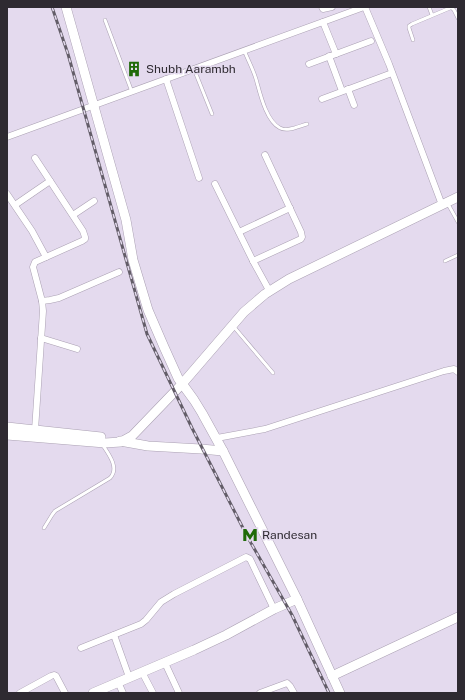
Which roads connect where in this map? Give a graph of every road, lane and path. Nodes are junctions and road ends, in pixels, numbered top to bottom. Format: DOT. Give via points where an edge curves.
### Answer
graph roads {
  1 [pos="66,7"];
  2 [pos="322,7"];
  3 [pos="365,7"];
  4 [pos="429,7"];
  5 [pos="331,8"];
  6 [pos="432,15"];
  7 [pos="334,18"];
  8 [pos="458,18"];
  9 [pos="105,20"];
  10 [pos="323,22"];
  11 [pos="414,40"];
  12 [pos="371,41"];
  13 [pos="244,50"];
  14 [pos="336,54"];
  15 [pos="329,56"];
  16 [pos="309,64"];
  17 [pos="194,69"];
  18 [pos="392,73"];
  19 [pos="166,79"];
  20 [pos="345,90"];
  21 [pos="132,92"];
  22 [pos="322,99"];
  23 [pos="94,105"];
  24 [pos="354,105"];
  25 [pos="212,114"];
  26 [pos="307,124"];
  27 [pos="7,137"];
  28 [pos="265,155"];
  29 [pos="35,158"];
  30 [pos="199,178"];
  31 [pos="50,181"];
  32 [pos="215,184"];
  33 [pos="7,194"];
  34 [pos="458,197"];
  35 [pos="94,202"];
  36 [pos="445,204"];
  37 [pos="15,205"];
  38 [pos="290,208"];
  39 [pos="73,215"];
  40 [pos="458,222"];
  41 [pos="239,232"];
  42 [pos="458,255"];
  43 [pos="46,257"];
  44 [pos="253,261"];
  45 [pos="445,261"];
  46 [pos="119,272"];
  47 [pos="270,292"];
  48 [pos="42,301"];
  49 [pos="233,325"];
  50 [pos="41,338"];
  51 [pos="77,349"];
  52 [pos="458,372"];
  53 [pos="273,373"];
  54 [pos="180,381"];
  55 [pos="7,427"];
  56 [pos="35,430"];
  57 [pos="7,435"];
  58 [pos="216,438"];
  59 [pos="117,440"];
  60 [pos="102,443"];
  61 [pos="223,451"];
  62 [pos="44,528"];
  63 [pos="297,599"];
  64 [pos="274,609"];
  65 [pos="458,617"];
  66 [pos="114,635"];
  67 [pos="81,648"];
  68 [pos="165,663"];
  69 [pos="142,672"];
  70 [pos="332,676"];
  71 [pos="129,677"];
  72 [pos="118,682"];
  73 [pos="20,693"];
  74 [pos="65,693"];
  75 [pos="94,693"];
  76 [pos="123,693"];
  77 [pos="153,693"];
  78 [pos="179,693"];
  79 [pos="260,693"];
  80 [pos="294,693"];
  81 [pos="340,693"];
  1 -- 23 [label="street"];
  2 -- 5 [label="street"];
  3 -- 7 [label="street"];
  3 -- 18 [label="street"];
  4 -- 6 [label="lane"];
  5 -- 7 [label="street"];
  6 -- 8 [label="lane" via="452,8"];
  6 -- 11 [label="lane" via="409,26"];
  7 -- 10 [label="street"];
  9 -- 21 [label="lane"];
  10 -- 13 [label="street"];
  10 -- 14 [label="street"];
  12 -- 14 [label="street"];
  13 -- 17 [label="street"];
  13 -- 26 [label="lane" via="274,124 287,129"];
  14 -- 15 [label="street"];
  15 -- 16 [label="street"];
  15 -- 20 [label="street"];
  17 -- 19 [label="street"];
  17 -- 25 [label="lane"];
  18 -- 20 [label="street"];
  18 -- 36 [label="street"];
  19 -- 21 [label="street"];
  19 -- 30 [label="street"];
  20 -- 22 [label="street"];
  20 -- 24 [label="street"];
  21 -- 23 [label="street"];
  23 -- 27 [label="street"];
  23 -- 54 [label="street" via="148,310"];
  28 -- 38 [label="street"];
  29 -- 31 [label="street"];
  31 -- 37 [label="street"];
  31 -- 39 [label="street"];
  32 -- 41 [label="street"];
  33 -- 37 [label="street"];
  34 -- 36 [label="street"];
  35 -- 39 [label="street"];
  36 -- 40 [label="lane"];
  36 -- 47 [label="street" via="288,279"];
  37 -- 43 [label="street"];
  38 -- 41 [label="street"];
  38 -- 44 [label="street" via="301,232 301,239"];
  39 -- 43 [label="street" via="85,234 84,239"];
  41 -- 44 [label="street"];
  42 -- 45 [label="lane"];
  43 -- 48 [label="street" via="33,265"];
  44 -- 47 [label="street"];
  46 -- 48 [label="street" via="59,298"];
  47 -- 49 [label="street" via="244,312"];
  48 -- 50 [label="street"];
  49 -- 53 [label="lane"];
  49 -- 54 [label="street"];
  50 -- 51 [label="street"];
  50 -- 56 [label="street"];
  52 -- 58 [label="street" via="454,369 444,371 265,429"];
  54 -- 58 [label="street"];
  54 -- 59 [label="street" via="132,436"];
  55 -- 56 [label="street"];
  56 -- 59 [label="street"];
  57 -- 60 [label="street"];
  58 -- 61 [label="street"];
  59 -- 60 [label="street"];
  59 -- 61 [label="street" via="148,446"];
  60 -- 62 [label="lane" via="112,462 114,471 110,478 55,511"];
  61 -- 63 [label="street"];
  63 -- 64 [label="street"];
  63 -- 70 [label="street"];
  64 -- 66 [label="street" via="250,559 246,557 174,594 161,602 141,624"];
  64 -- 68 [label="street"];
  65 -- 70 [label="street"];
  66 -- 67 [label="street"];
  66 -- 71 [label="street"];
  68 -- 69 [label="street"];
  68 -- 78 [label="street"];
  69 -- 71 [label="street"];
  69 -- 77 [label="street"];
  70 -- 81 [label="street"];
  71 -- 72 [label="street"];
  72 -- 75 [label="street"];
  72 -- 76 [label="street"];
  73 -- 74 [label="street" via="54,675"];
  79 -- 80 [label="street" via="287,683"];
}
